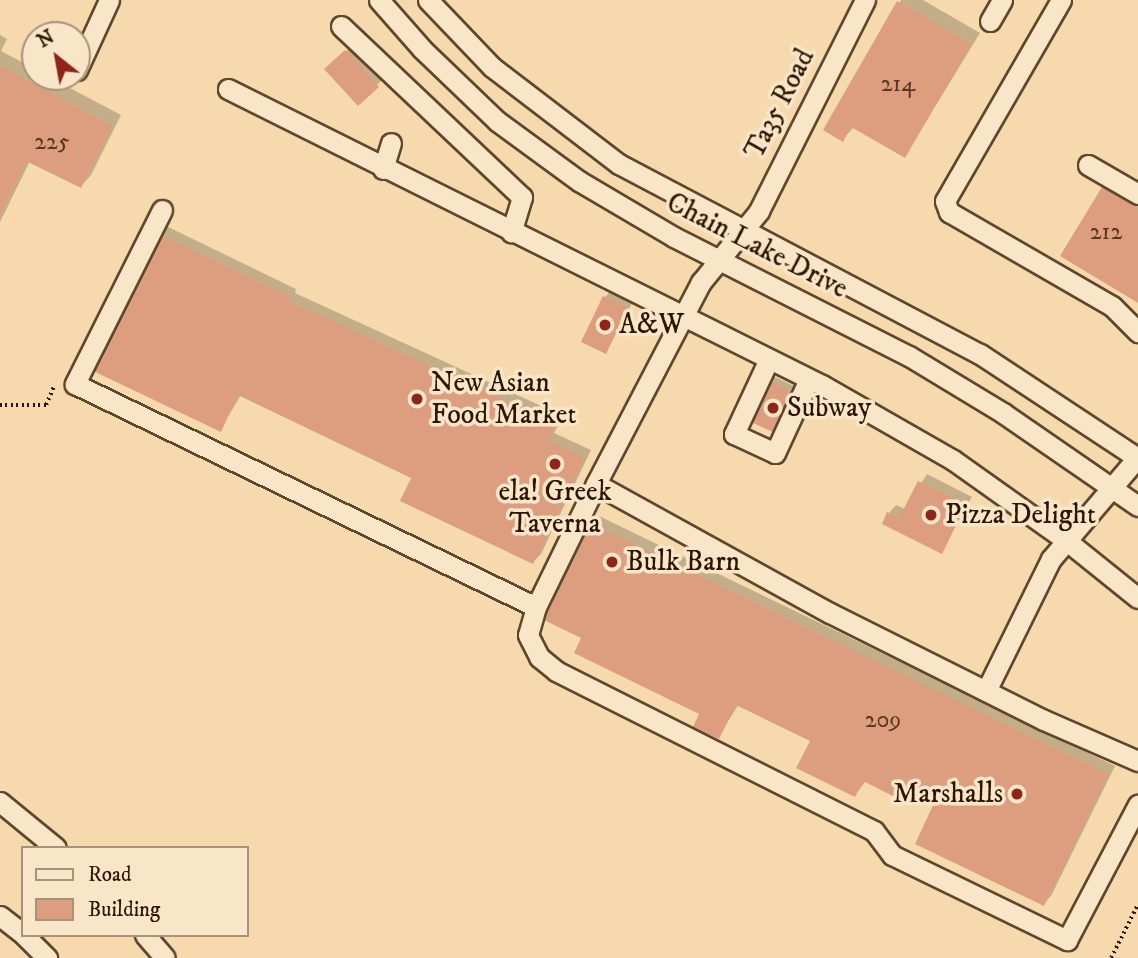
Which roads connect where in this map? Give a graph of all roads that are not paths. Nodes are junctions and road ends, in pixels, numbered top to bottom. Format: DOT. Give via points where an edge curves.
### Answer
graph roads {
  1 [pos="109,0"];
  2 [pos="379,0"];
  3 [pos="428,0"];
  4 [pos="865,0"];
  5 [pos="1002,0"];
  6 [pos="1061,0"];
  7 [pos="990,21"];
  8 [pos="341,26"];
  9 [pos="91,39"];
  10 [pos="228,89"];
  11 [pos="391,143"];
  12 [pos="1088,165"];
  13 [pos="383,169"];
  14 [pos="1138,194"];
  15 [pos="162,210"];
  16 [pos="511,232"];
  17 [pos="743,232"];
  18 [pos="718,260"];
  19 [pos="683,317"];
  20 [pos="1138,332"];
  21 [pos="769,359"];
  22 [pos="809,379"];
  23 [pos="1138,458"];
  24 [pos="596,484"];
  25 [pos="1114,486"];
  26 [pos="1138,506"];
  27 [pos="1067,541"];
  28 [pos="1138,598"];
  29 [pos="536,607"];
  30 [pos="986,691"];
  31 [pos="1135,755"];
  32 [pos="0,802"];
  33 [pos="1138,805"];
  34 [pos="55,846"];
  35 [pos="0,916"];
  36 [pos="21,933"];
  37 [pos="26,937"];
  38 [pos="147,937"];
  39 [pos="47,958"];
  40 [pos="165,958"];
  1 -- 9 [label="street"];
  2 -- 18 [label="street, Chain Lake Drive" via="497,121 623,209"];
  3 -- 17 [label="street, Chain Lake Drive" via="492,67 579,137 665,191"];
  4 -- 17 [label="street, Ta35 Road" via="759,211"];
  5 -- 7 [label="street"];
  6 -- 20 [label="street" via="945,201 949,212 1112,306"];
  8 -- 16 [label="street" via="522,197"];
  10 -- 13 [label="street"];
  11 -- 13 [label="street"];
  12 -- 14 [label="street"];
  13 -- 16 [label="street"];
  15 -- 29 [label="street" via="66,382"];
  16 -- 19 [label="street"];
  17 -- 18 [label="street, Ta35 Road"];
  17 -- 23 [label="street, Chain Lake Drive" via="980,354"];
  18 -- 19 [label="street, Ta35 Road"];
  18 -- 25 [label="street, Chain Lake Drive" via="902,352"];
  19 -- 21 [label="street"];
  19 -- 24 [label="street, Ta35 Road"];
  21 -- 22 [label="street"];
  21 -- 22 [label="street" via="734,434 775,453"];
  22 -- 27 [label="street" via="953,460"];
  23 -- 25 [label="street"];
  24 -- 29 [label="street, Ta35 Road"];
  24 -- 30 [label="street" via="830,613"];
  25 -- 26 [label="street, Chain Lake Drive"];
  25 -- 27 [label="street"];
  27 -- 28 [label="street"];
  27 -- 30 [label="street" via="1051,559"];
  29 -- 33 [label="street, Ta35 Road" via="528,635 538,657 556,671 874,831 892,855 1067,940"];
  30 -- 31 [label="street"];
  32 -- 34 [label="street"];
  35 -- 36 [label="street"];
  37 -- 39 [label="street"];
  38 -- 40 [label="street"];
}
